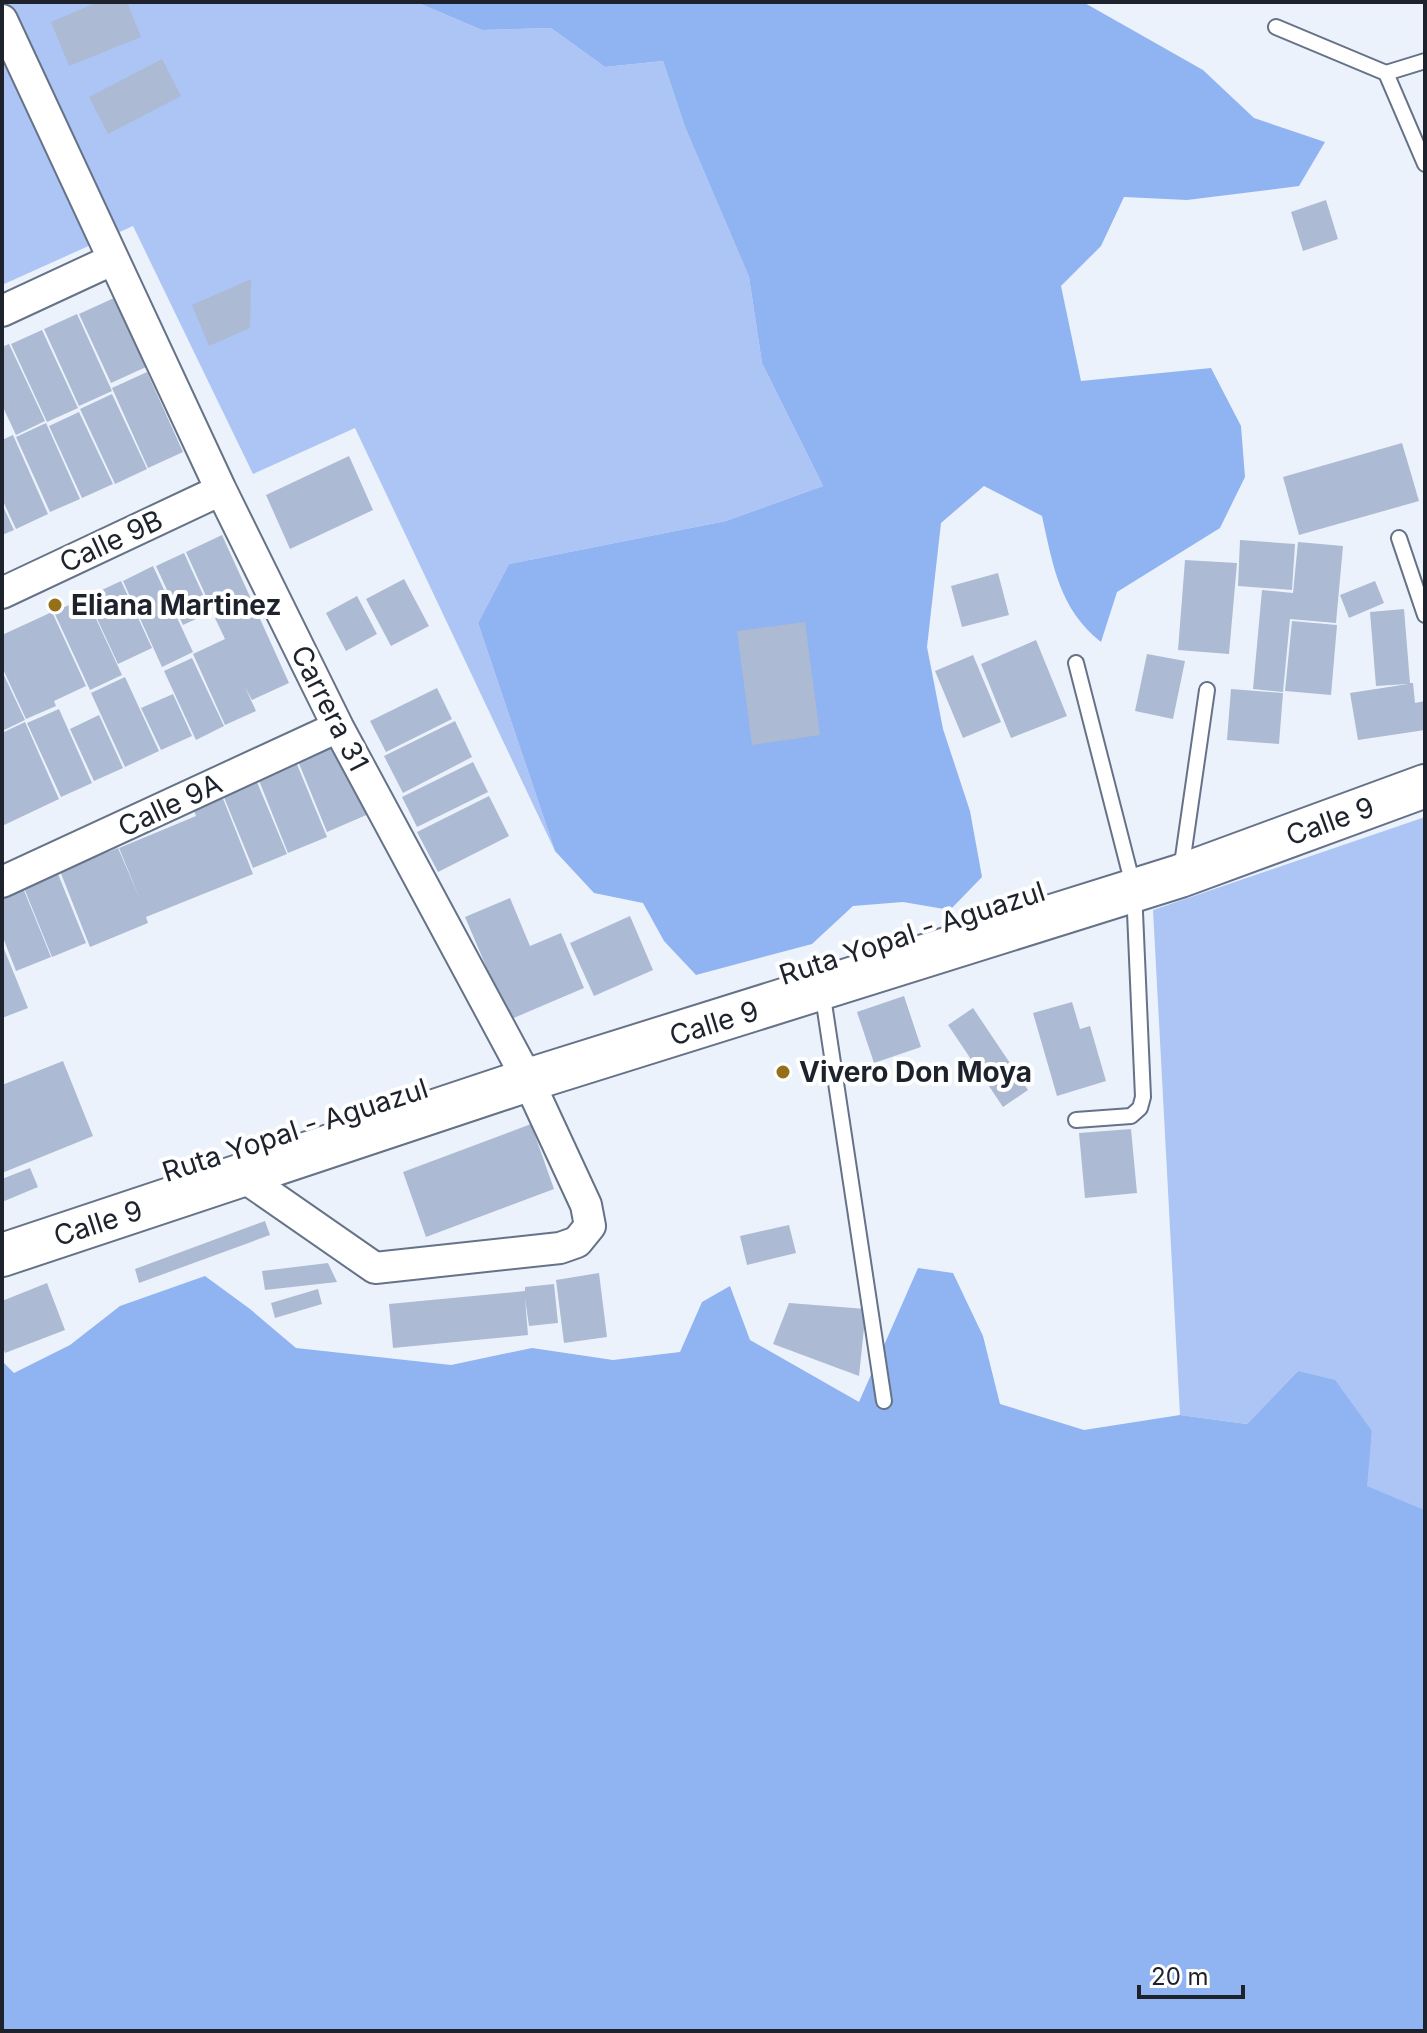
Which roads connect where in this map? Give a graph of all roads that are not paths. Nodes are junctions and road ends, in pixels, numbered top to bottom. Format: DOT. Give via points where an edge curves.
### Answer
graph roads {
  1 [pos="2,20"];
  2 [pos="1276,27"];
  3 [pos="1425,61"];
  4 [pos="1386,73"];
  5 [pos="1425,164"];
  6 [pos="112,260"];
  7 [pos="2,311"];
  8 [pos="221,490"];
  9 [pos="1399,538"];
  10 [pos="2,593"];
  11 [pos="1425,615"];
  12 [pos="1076,663"];
  13 [pos="1207,690"];
  14 [pos="338,727"];
  15 [pos="1425,786"];
  16 [pos="1180,876"];
  17 [pos="2,882"];
  18 [pos="1134,889"];
  19 [pos="822,989"];
  20 [pos="528,1080"];
  21 [pos="1076,1120"];
  22 [pos="241,1175"];
  23 [pos="2,1255"];
  24 [pos="884,1401"];
  1 -- 6 [label="street, Carrera 31"];
  2 -- 4 [label="lane"];
  3 -- 4 [label="lane"];
  4 -- 5 [label="lane"];
  6 -- 7 [label="street"];
  6 -- 8 [label="street, Carrera 31"];
  8 -- 10 [label="street, Calle 9B"];
  8 -- 14 [label="street, Carrera 31"];
  9 -- 11 [label="lane"];
  12 -- 18 [label="lane"];
  13 -- 16 [label="lane"];
  14 -- 17 [label="street, Calle 9A"];
  14 -- 20 [label="street, Carrera 31"];
  15 -- 16 [label="lane, Ruta Yopal - Aguazul"];
  16 -- 18 [label="lane, Ruta Yopal - Aguazul"];
  18 -- 19 [label="lane, Ruta Yopal - Aguazul"];
  18 -- 21 [label="lane" via="1143,1097 1131,1116"];
  19 -- 20 [label="lane, Ruta Yopal - Aguazul"];
  19 -- 24 [label="lane"];
  20 -- 22 [label="lane, Ruta Yopal - Aguazul"];
  20 -- 22 [label="street, Carrera 31" via="586,1205 590,1226 577,1242 560,1248 375,1268"];
  22 -- 23 [label="lane, Ruta Yopal - Aguazul"];
}
